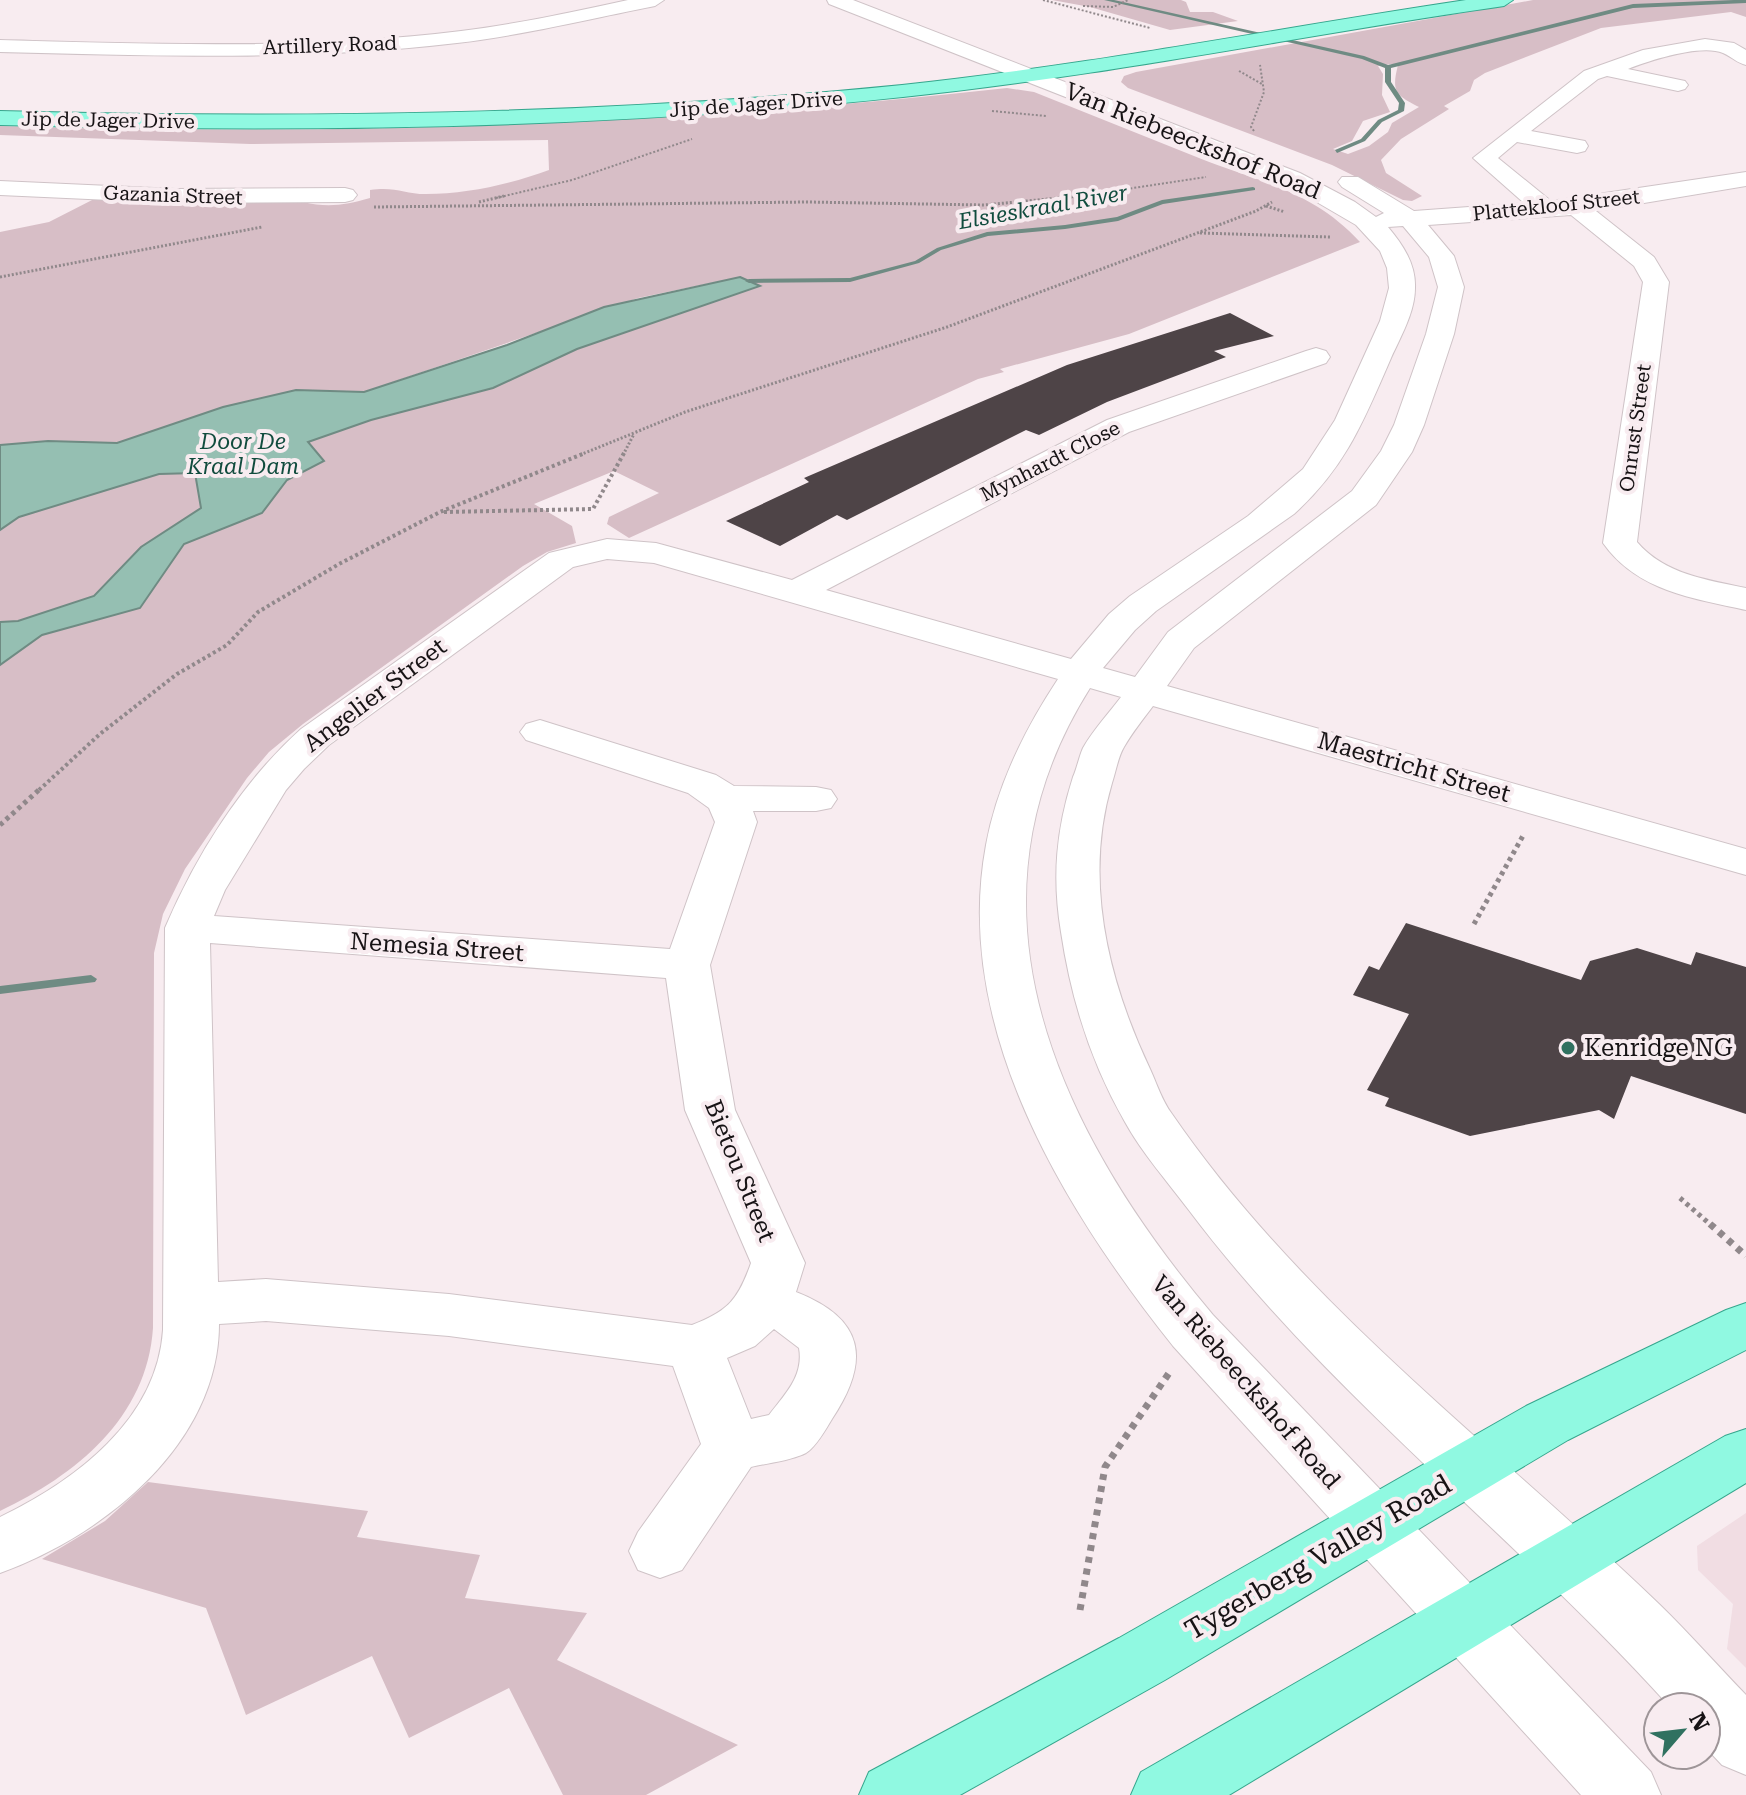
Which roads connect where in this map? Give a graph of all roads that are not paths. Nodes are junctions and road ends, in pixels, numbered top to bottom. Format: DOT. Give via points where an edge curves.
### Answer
graph roads {
  1 [pos="653,0"];
  2 [pos="836,0"];
  3 [pos="878,0"];
  4 [pos="1438,0"];
  5 [pos="1460,0"];
  6 [pos="1504,0"];
  7 [pos="1354,18"];
  8 [pos="1314,28"];
  9 [pos="0,46"];
  10 [pos="1746,61"];
  11 [pos="1009,68"];
  12 [pos="1037,70"];
  13 [pos="1606,70"];
  14 [pos="1067,72"];
  15 [pos="1678,85"];
  16 [pos="0,105"];
  17 [pos="0,118"];
  18 [pos="1513,135"];
  19 [pos="1577,146"];
  20 [pos="1746,179"];
  21 [pos="0,188"];
  22 [pos="345,195"];
  23 [pos="1576,207"];
  24 [pos="1545,209"];
  25 [pos="1409,218"];
  26 [pos="1352,229"];
  27 [pos="1316,357"];
  28 [pos="796,592"];
  29 [pos="1746,599"];
  30 [pos="1082,672"];
  31 [pos="1142,690"];
  32 [pos="540,732"];
  33 [pos="725,798"];
  34 [pos="816,799"];
  35 [pos="1746,862"];
  36 [pos="187,928"];
  37 [pos="687,965"];
  38 [pos="765,1302"];
  39 [pos="191,1305"];
  40 [pos="1746,1325"];
  41 [pos="694,1347"];
  42 [pos="732,1447"];
  43 [pos="1746,1453"];
  44 [pos="1469,1469"];
  45 [pos="1374,1525"];
  46 [pos="0,1546"];
  47 [pos="660,1551"];
  48 [pos="1566,1560"];
  49 [pos="1464,1621"];
  50 [pos="1746,1743"];
  51 [pos="894,1795"];
  52 [pos="1166,1795"];
  53 [pos="1626,1795"];
  1 -- 9 [label="street, Artillery Road" via="495,32 402,43 141,49"];
  2 -- 11 [label="street, Van Riebeeckshof Road"];
  3 -- 12 [label="street, Van Riebeeckshof Road"];
  4 -- 7 [label="main road"];
  5 -- 7 [label="main road, Jip de Jager Drive"];
  6 -- 8 [label="main road, Jip de Jager Drive"];
  7 -- 8 [label="main road, Jip de Jager Drive"];
  8 -- 12 [label="main road, Jip de Jager Drive"];
  8 -- 14 [label="main road, Jip de Jager Drive"];
  10 -- 13 [label="street" via="1680,49"];
  11 -- 12 [label="street, Van Riebeeckshof Road"];
  11 -- 16 [label="main road, Jip de Jager Drive" via="755,93 521,107 239,111"];
  12 -- 14 [label="main road, Jip de Jager Drive"];
  12 -- 17 [label="main road, Jip de Jager Drive" via="794,101 505,119 265,123"];
  12 -- 26 [label="street, Van Riebeeckshof Road" via="1325,194"];
  13 -- 15 [label="street"];
  13 -- 18 [label="street" via="1580,81"];
  14 -- 25 [label="street, Van Riebeeckshof Road" via="1344,179"];
  18 -- 19 [label="street"];
  18 -- 24 [label="street" via="1484,161"];
  20 -- 23 [label="street, Plattekloof Street"];
  21 -- 22 [label="street, Gazania Street" via="176,196"];
  23 -- 24 [label="street, Plattekloof Street"];
  23 -- 29 [label="street, Onrust Street" via="1645,262 1656,282 1620,543 1634,562 1659,576"];
  24 -- 25 [label="street, Plattekloof Street"];
  25 -- 26 [label="street, Plattekloof Street"];
  25 -- 31 [label="street, Van Riebeeckshof Road" via="1441,256 1451,287 1419,399 1396,452 1364,498 1181,640"];
  26 -- 30 [label="street, Van Riebeeckshof Road" via="1388,244 1402,290 1360,402 1336,448 1285,503 1120,624"];
  27 -- 28 [label="street, Mynhardt Close" via="1118,426"];
  28 -- 30 [label="street, Angelier Street"];
  28 -- 36 [label="street, Angelier Street" via="641,550 599,550 561,560 290,760 269,784 203,890"];
  30 -- 31 [label="street, Maestricht Street"];
  30 -- 45 [label="street, Van Riebeeckshof Road" via="1039,745 1008,839 1001,915 1015,1012 1053,1115 1119,1230 1174,1307"];
  31 -- 35 [label="street, Maestricht Street"];
  31 -- 44 [label="street, Van Riebeeckshof Road" via="1103,748 1082,814 1077,853 1077,895 1103,1020 1148,1119 1237,1235"];
  32 -- 33 [label="street" via="702,784"];
  33 -- 34 [label="street"];
  33 -- 37 [label="street, Bietou Street" via="736,822"];
  36 -- 37 [label="street, Nemesia Street"];
  36 -- 39 [label="street, Angelier Street"];
  37 -- 38 [label="street, Bietou Street" via="710,1110 778,1263"];
  38 -- 41 [label="street, Bietou Street" via="735,1331"];
  38 -- 42 [label="street" via="808,1321 822,1334 830,1351 830,1369 787,1435"];
  39 -- 41 [label="street, Bietou Street" via="304,1302 464,1316"];
  39 -- 46 [label="street, Angelier Street" via="188,1356 179,1385 143,1444 86,1497"];
  40 -- 44 [label="main road, Tygerberg Valley Road" via="1547,1423"];
  41 -- 42 [label="street"];
  42 -- 47 [label="street"];
  43 -- 48 [label="main road"];
  44 -- 45 [label="main road, Tygerberg Valley Road"];
  44 -- 48 [label="street, Van Riebeeckshof Road"];
  45 -- 49 [label="street, Van Riebeeckshof Road"];
  45 -- 51 [label="main road, Tygerberg Valley Road"];
  48 -- 49 [label="main road"];
  48 -- 50 [label="street, Van Riebeeckshof Road" via="1637,1625"];
  49 -- 52 [label="main road"];
  49 -- 53 [label="street, Van Riebeeckshof Road"];
}
